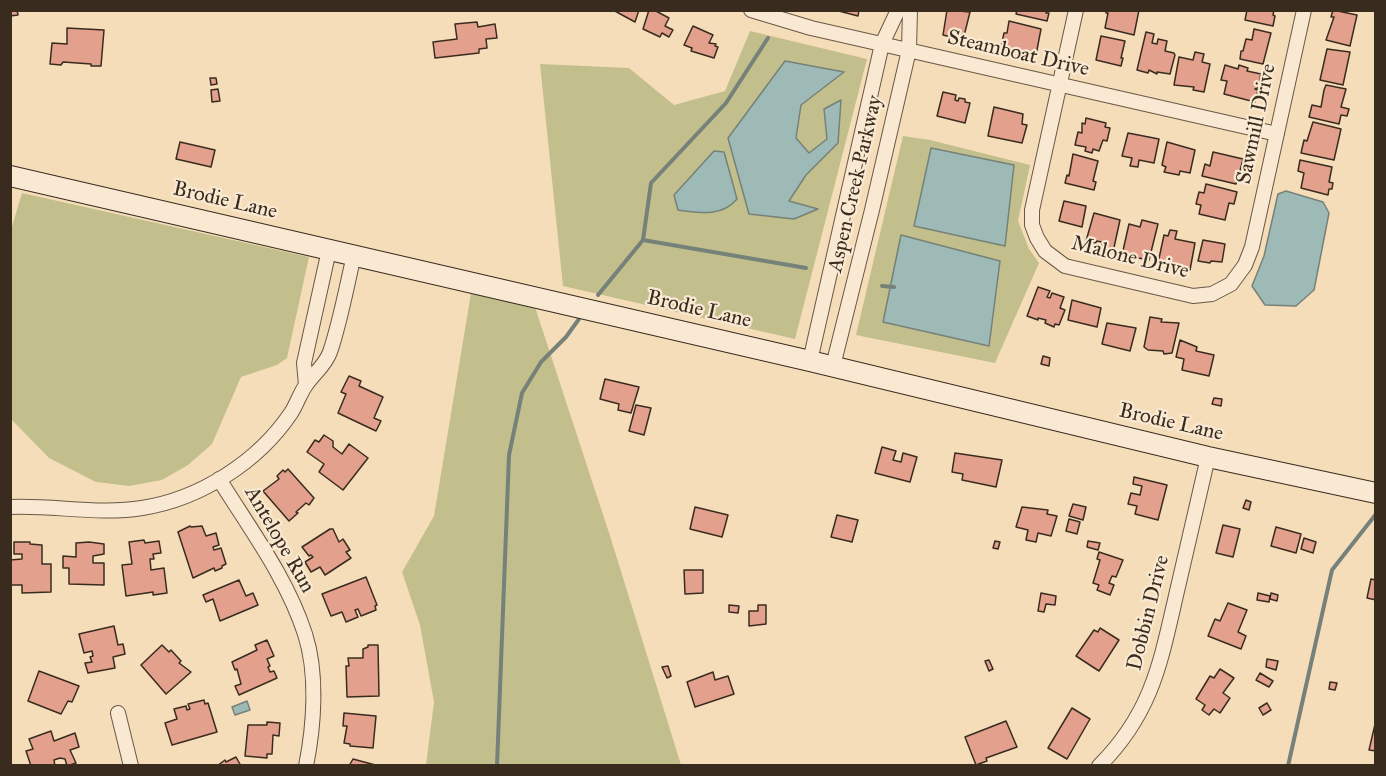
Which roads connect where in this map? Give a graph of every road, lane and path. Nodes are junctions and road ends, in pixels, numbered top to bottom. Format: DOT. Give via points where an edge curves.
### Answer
graph roads {
  1 [pos="751,10"];
  2 [pos="898,10"];
  3 [pos="910,10"];
  4 [pos="1076,10"];
  5 [pos="1304,10"];
  6 [pos="882,44"];
  7 [pos="909,50"];
  8 [pos="1059,85"];
  9 [pos="1277,134"];
  10 [pos="10,176"];
  11 [pos="1252,247"];
  12 [pos="329,250"];
  13 [pos="354,255"];
  14 [pos="810,361"];
  15 [pos="833,366"];
  16 [pos="306,385"];
  17 [pos="1208,457"];
  18 [pos="219,479"];
  19 [pos="1376,493"];
  20 [pos="10,507"];
  21 [pos="118,712"];
  22 [pos="131,765"];
  23 [pos="306,765"];
  24 [pos="1099,765"];
  1 -- 6 [label="street, Steamboat Drive"];
  2 -- 6 [label="street, Aspen Creek Parkway"];
  3 -- 7 [label="street, Aspen Creek Parkway"];
  4 -- 8 [label="street, Malone Drive"];
  5 -- 9 [label="street, Sawmill Drive"];
  6 -- 7 [label="street, Steamboat Drive"];
  6 -- 14 [label="street, Aspen Creek Parkway"];
  7 -- 8 [label="street, Steamboat Drive"];
  7 -- 15 [label="street, Aspen Creek Parkway"];
  8 -- 9 [label="street, Steamboat Drive"];
  8 -- 11 [label="street, Malone Drive" via="1032,210 1036,238 1054,260 1065,266 1193,296 1212,294 1231,284"];
  9 -- 11 [label="street, Sawmill Drive"];
  10 -- 12 [label="main road, Brodie Lane"];
  12 -- 13 [label="main road, Brodie Lane"];
  12 -- 16 [label="street" via="304,363"];
  13 -- 14 [label="main road, Brodie Lane"];
  13 -- 16 [label="street" via="330,352"];
  14 -- 15 [label="main road, Brodie Lane"];
  15 -- 17 [label="main road, Brodie Lane"];
  16 -- 18 [label="street" via="291,413 270,439"];
  17 -- 19 [label="main road, Brodie Lane"];
  17 -- 24 [label="street, Dobbin Drive" via="1158,671 1139,716"];
  18 -- 20 [label="street" via="170,502 141,508 106,512"];
  18 -- 23 [label="street, Antelope Run" via="287,589 306,636 315,691"];
  21 -- 22 [label="street"];
}
